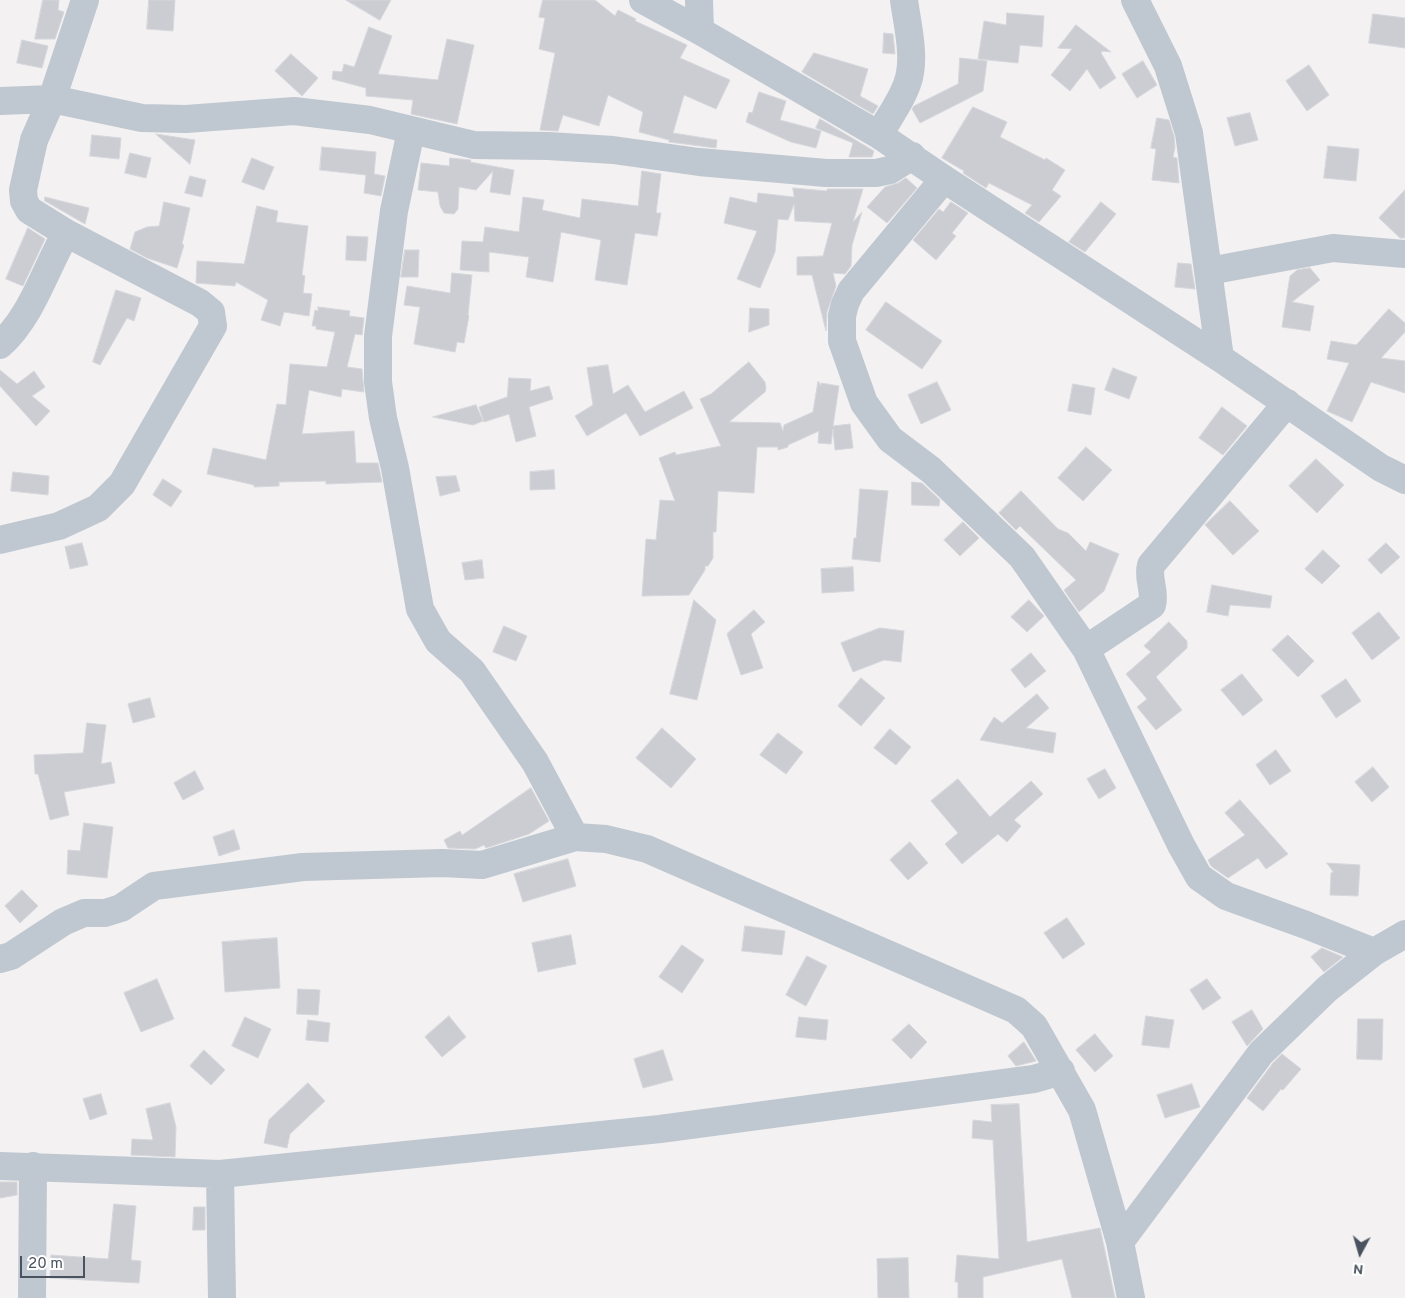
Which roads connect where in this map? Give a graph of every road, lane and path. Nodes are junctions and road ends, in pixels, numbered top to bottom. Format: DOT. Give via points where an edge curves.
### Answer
graph roads {
  1 [pos="85,0"];
  2 [pos="643,0"];
  3 [pos="699,0"];
  4 [pos="904,0"];
  5 [pos="1136,0"];
  6 [pos="700,30"];
  7 [pos="52,99"];
  8 [pos="0,101"];
  9 [pos="411,131"];
  10 [pos="880,135"];
  11 [pos="912,156"];
  12 [pos="944,179"];
  13 [pos="66,233"];
  14 [pos="1405,254"];
  15 [pos="1209,271"];
  16 [pos="0,345"];
  17 [pos="1220,358"];
  18 [pos="1287,403"];
  19 [pos="1405,480"];
  20 [pos="0,540"];
  21 [pos="1086,649"];
  22 [pos="575,837"];
  23 [pos="1405,934"];
  24 [pos="1374,952"];
  25 [pos="0,959"];
  26 [pos="1061,1071"];
  27 [pos="0,1166"];
  28 [pos="33,1166"];
  29 [pos="220,1174"];
  30 [pos="1120,1242"];
  31 [pos="32,1298"];
  32 [pos="222,1298"];
  33 [pos="1131,1298"];
  1 -- 7 [label="street"];
  2 -- 6 [label="street"];
  3 -- 6 [label="street"];
  4 -- 10 [label="street" via="910,74"];
  5 -- 15 [label="street" via="1168,66 1189,134"];
  6 -- 10 [label="street"];
  7 -- 8 [label="street"];
  7 -- 9 [label="street" via="142,118 186,119 294,111 370,120"];
  7 -- 13 [label="street" via="34,140 23,190 24,201 28,210"];
  9 -- 11 [label="street" via="474,145 613,150 699,162 826,173 876,173 890,170"];
  9 -- 22 [label="street" via="394,211 378,336 378,382 382,418 395,468 420,609 438,641 472,671 535,762"];
  10 -- 11 [label="street"];
  11 -- 12 [label="street"];
  12 -- 17 [label="street"];
  12 -- 21 [label="street" via="851,291 842,316 842,341 864,403 890,440 931,470 1022,557"];
  13 -- 16 [label="street" via="13,333"];
  13 -- 20 [label="street" via="200,303 211,312 214,326 122,484 98,508 60,526"];
  14 -- 15 [label="street" via="1333,248"];
  15 -- 17 [label="street"];
  17 -- 18 [label="street"];
  18 -- 19 [label="street" via="1381,468"];
  18 -- 21 [label="street" via="1151,565 1152,605"];
  21 -- 24 [label="street" via="1199,877 1226,896"];
  22 -- 25 [label="street" via="482,865 304,867 154,886 121,908 105,913 84,913 63,922 11,956"];
  22 -- 26 [label="street" via="647,849 1016,1010 1034,1026"];
  23 -- 24 [label="street"];
  24 -- 30 [label="street" via="1327,990 1261,1053"];
  26 -- 29 [label="street" via="1034,1079 660,1129"];
  26 -- 30 [label="street" via="1082,1110"];
  27 -- 28 [label="street"];
  28 -- 29 [label="street"];
  28 -- 31 [label="street"];
  29 -- 32 [label="street"];
  30 -- 33 [label="street"];
}
